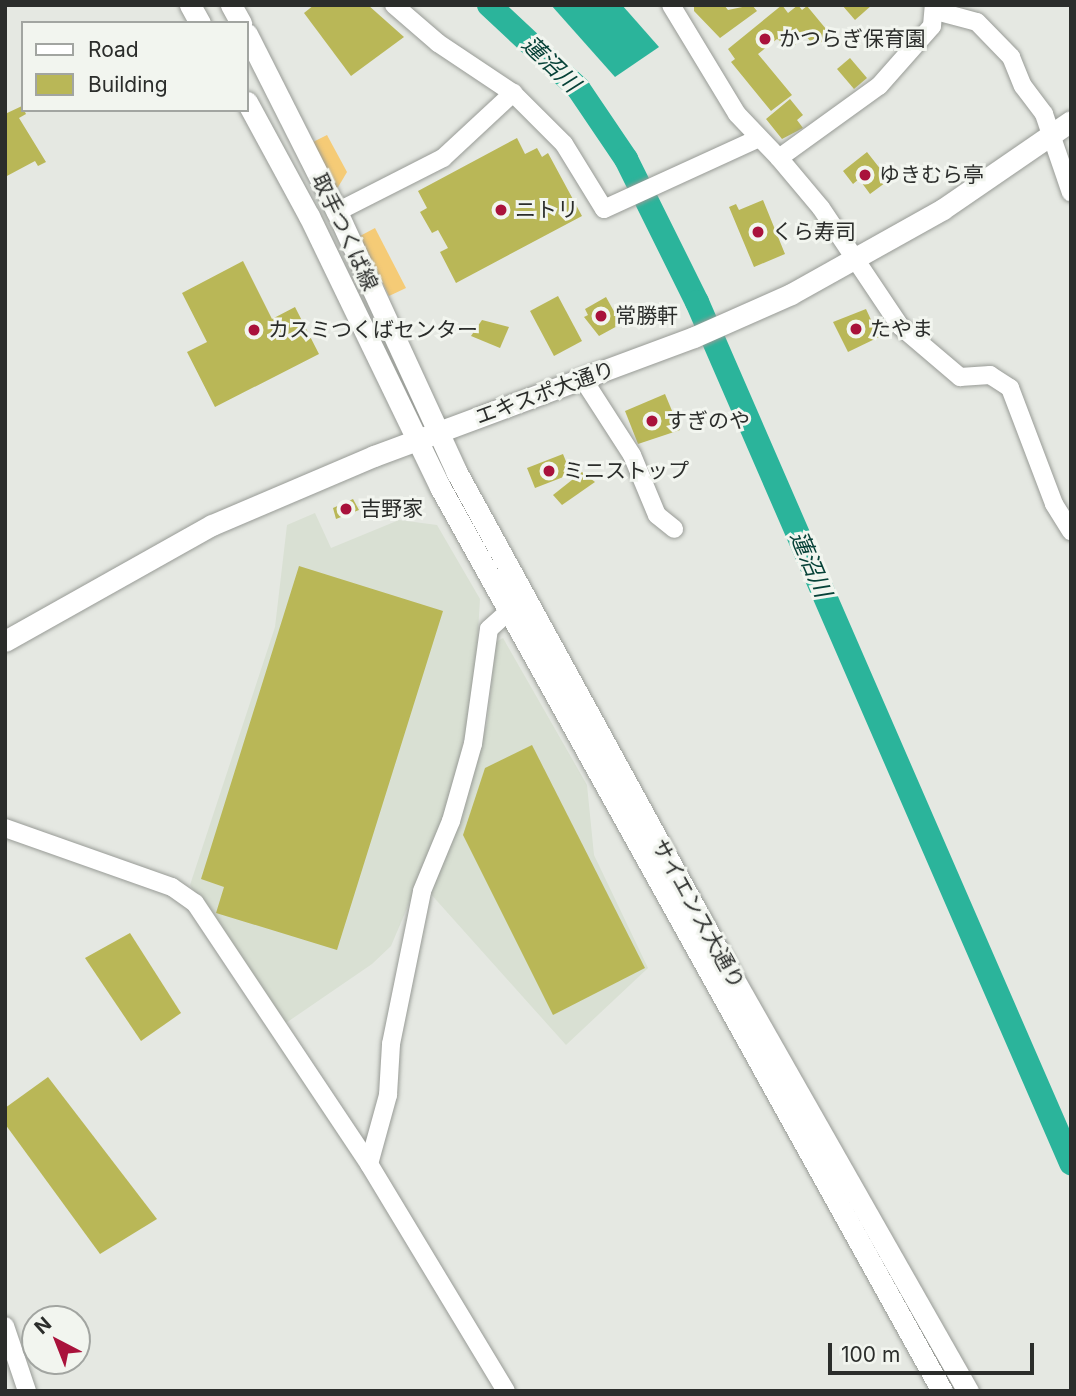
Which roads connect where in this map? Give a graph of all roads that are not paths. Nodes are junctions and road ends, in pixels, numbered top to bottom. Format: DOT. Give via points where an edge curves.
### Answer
graph roads {
  1 [pos="190,5"];
  2 [pos="231,5"];
  3 [pos="394,5"];
  4 [pos="671,5"];
  5 [pos="935,8"];
  6 [pos="199,21"];
  7 [pos="240,21"];
  8 [pos="248,36"];
  9 [pos="513,93"];
  10 [pos="248,105"];
  11 [pos="1071,121"];
  12 [pos="1051,136"];
  13 [pos="757,139"];
  14 [pos="779,158"];
  15 [pos="1071,193"];
  16 [pos="337,212"];
  17 [pos="856,261"];
  18 [pos="583,379"];
  19 [pos="426,437"];
  20 [pos="674,529"];
  21 [pos="1071,531"];
  22 [pos="527,600"];
  23 [pos="507,609"];
  24 [pos="5,641"];
  25 [pos="5,828"];
  26 [pos="369,1164"];
  27 [pos="5,1326"];
  28 [pos="27,1391"];
  29 [pos="506,1391"];
  30 [pos="942,1391"];
  31 [pos="968,1391"];
  1 -- 6 [label="main road"];
  2 -- 7 [label="main road"];
  3 -- 9 [label="street" via="438,43"];
  4 -- 13 [label="street" via="700,58"];
  5 -- 12 [label="street" via="977,22 995,37 1044,114"];
  5 -- 14 [label="street" via="922,40 879,86"];
  8 -- 16 [label="main road, 取手つくば線"];
  9 -- 13 [label="street" via="564,144 604,209"];
  9 -- 16 [label="street" via="443,158"];
  10 -- 19 [label="main road, 取手つくば線"];
  11 -- 12 [label="main road, エキスポ大通り"];
  12 -- 15 [label="street"];
  12 -- 17 [label="main road, エキスポ大通り"];
  13 -- 14 [label="street"];
  14 -- 17 [label="street"];
  16 -- 19 [label="main road, 取手つくば線"];
  17 -- 18 [label="main road, エキスポ大通り" via="723,325"];
  17 -- 21 [label="street" via="900,327 939,363 960,377 990,375 1010,388 1054,504"];
  18 -- 19 [label="main road, エキスポ大通り"];
  18 -- 20 [label="street" via="632,455 657,515"];
  19 -- 22 [label="main road, サイエンス大通り"];
  19 -- 23 [label="main road, サイエンス大通り"];
  19 -- 24 [label="main road, エキスポ大通り" via="212,525"];
  22 -- 23 [label="street"];
  22 -- 31 [label="main road, サイエンス大通り"];
  23 -- 26 [label="street" via="489,629 473,744 451,821 422,891 391,1044 388,1095"];
  23 -- 30 [label="main road, サイエンス大通り"];
  25 -- 26 [label="street" via="173,887 195,903"];
  26 -- 29 [label="street"];
  27 -- 28 [label="street"];
}
